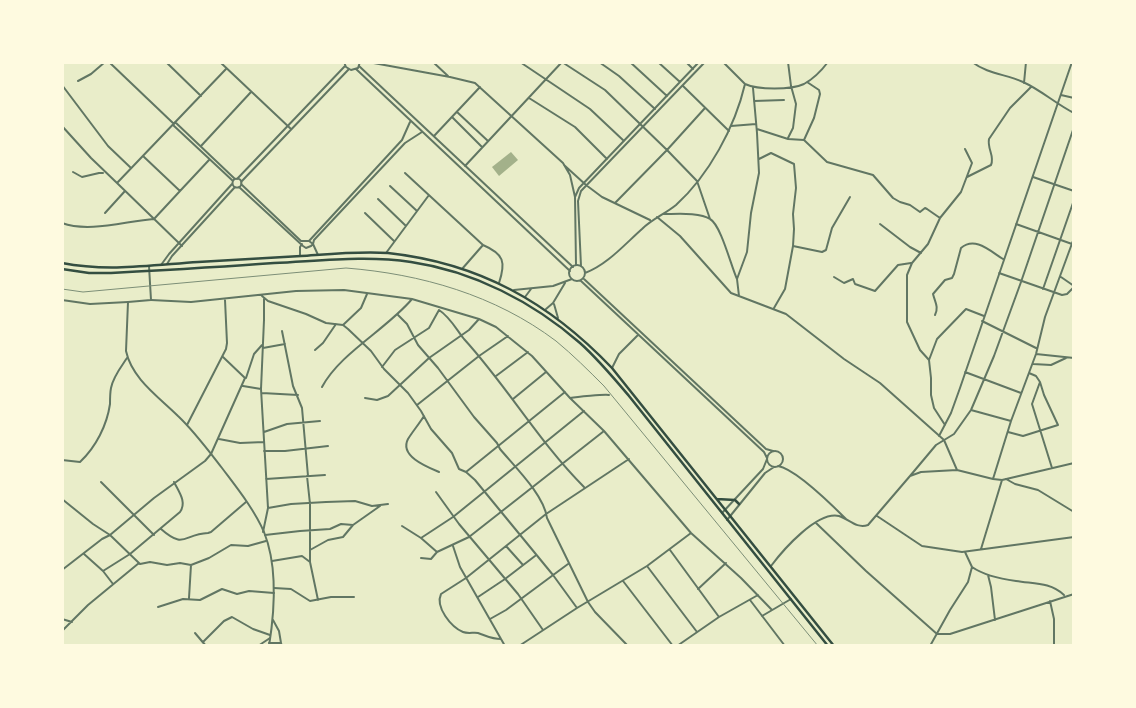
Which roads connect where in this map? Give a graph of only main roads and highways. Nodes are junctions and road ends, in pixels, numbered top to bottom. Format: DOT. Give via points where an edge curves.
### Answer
graph roads {
  1 [pos="62,263"];
  2 [pos="62,269"];
  3 [pos="716,499"];
  4 [pos="740,504"];
  5 [pos="828,646"];
  6 [pos="834,646"];
  1 -- 3 [label="highway" via="106,268 386,253 462,269 525,296 592,347"];
  2 -- 5 [label="highway" via="96,273 369,259 427,265 478,280 524,303 562,328 598,360"];
  3 -- 4 [label="highway"];
  3 -- 6 [label="highway"];
}
